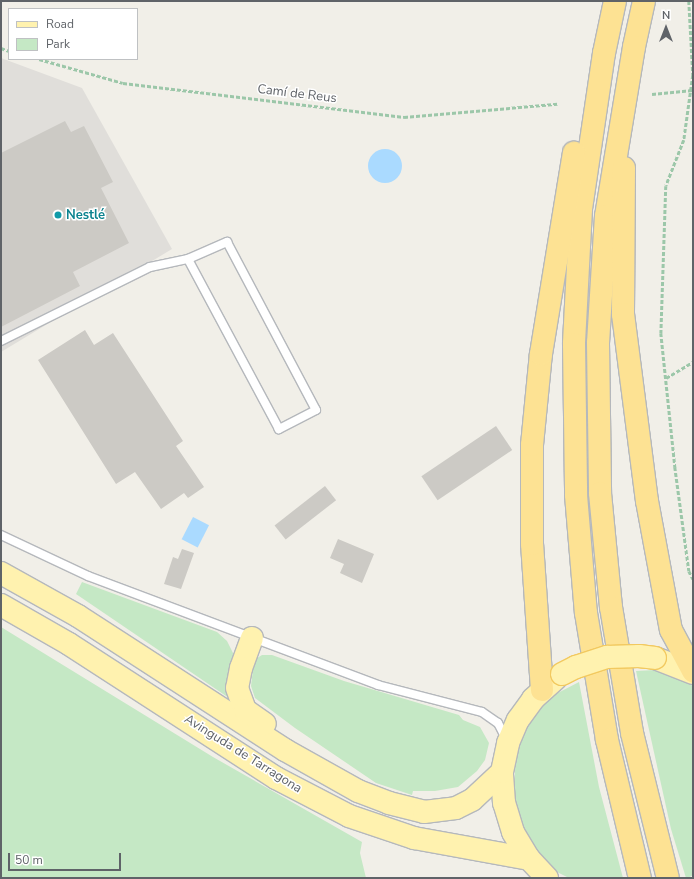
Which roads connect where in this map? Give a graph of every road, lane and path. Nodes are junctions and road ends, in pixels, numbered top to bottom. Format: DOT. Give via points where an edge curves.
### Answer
graph roads {
  1 [pos="603,1"];
  2 [pos="615,1"];
  3 [pos="644,1"];
  4 [pos="689,1"];
  5 [pos="692,17"];
  6 [pos="42,60"];
  7 [pos="692,90"];
  8 [pos="652,94"];
  9 [pos="557,104"];
  10 [pos="618,146"];
  11 [pos="188,259"];
  12 [pos="1,341"];
  13 [pos="693,362"];
  14 [pos="666,378"];
  15 [pos="1,535"];
  16 [pos="1,573"];
  17 [pos="693,578"];
  18 [pos="1,606"];
  19 [pos="252,638"];
  20 [pos="693,672"];
  21 [pos="542,690"];
  22 [pos="508,743"];
  23 [pos="502,772"];
  24 [pos="358,791"];
  25 [pos="528,859"];
  26 [pos="547,878"];
  27 [pos="640,878"];
  28 [pos="668,878"];
  1 -- 21 [label="highway" via="591,51 540,354 532,445 532,544"];
  2 -- 27 [label="highway" via="604,53 581,209 574,344 576,495 586,613 607,740"];
  3 -- 10 [label="highway"];
  4 -- 5 [label="path"];
  5 -- 7 [label="path"];
  6 -- 9 [label="path, Camí de Reus" via="123,83 404,117"];
  7 -- 8 [label="path"];
  7 -- 14 [label="path" via="684,140 666,186 661,333"];
  10 -- 20 [label="highway" via="624,168 623,314 647,501 672,630"];
  10 -- 28 [label="highway" via="606,216 598,343 600,493 611,607 631,726"];
  11 -- 11 [label="lane" via="279,429 316,410 227,242"];
  11 -- 12 [label="lane" via="150,267"];
  13 -- 14 [label="path"];
  14 -- 17 [label="path" via="689,571"];
  15 -- 19 [label="lane" via="88,576"];
  16 -- 24 [label="main road, Avinguda de Tarragona" via="78,616 285,750"];
  18 -- 25 [label="main road, Avinguda de Tarragona" via="69,644 276,778 350,816 414,838"];
  19 -- 22 [label="lane" via="378,685 482,712 498,723"];
  19 -- 24 [label="main road" via="237,688 245,710"];
  20 -- 21 [label="main road, bridge" via="655,658 607,657 576,666"];
  21 -- 22 [label="main road" via="518,720"];
  22 -- 23 [label="main road"];
  23 -- 24 [label="main road, Avinguda de Tarragona" via="472,800 456,808 441,811 424,812 407,808"];
  23 -- 25 [label="main road" via="507,818"];
  25 -- 26 [label="main road"];
}
